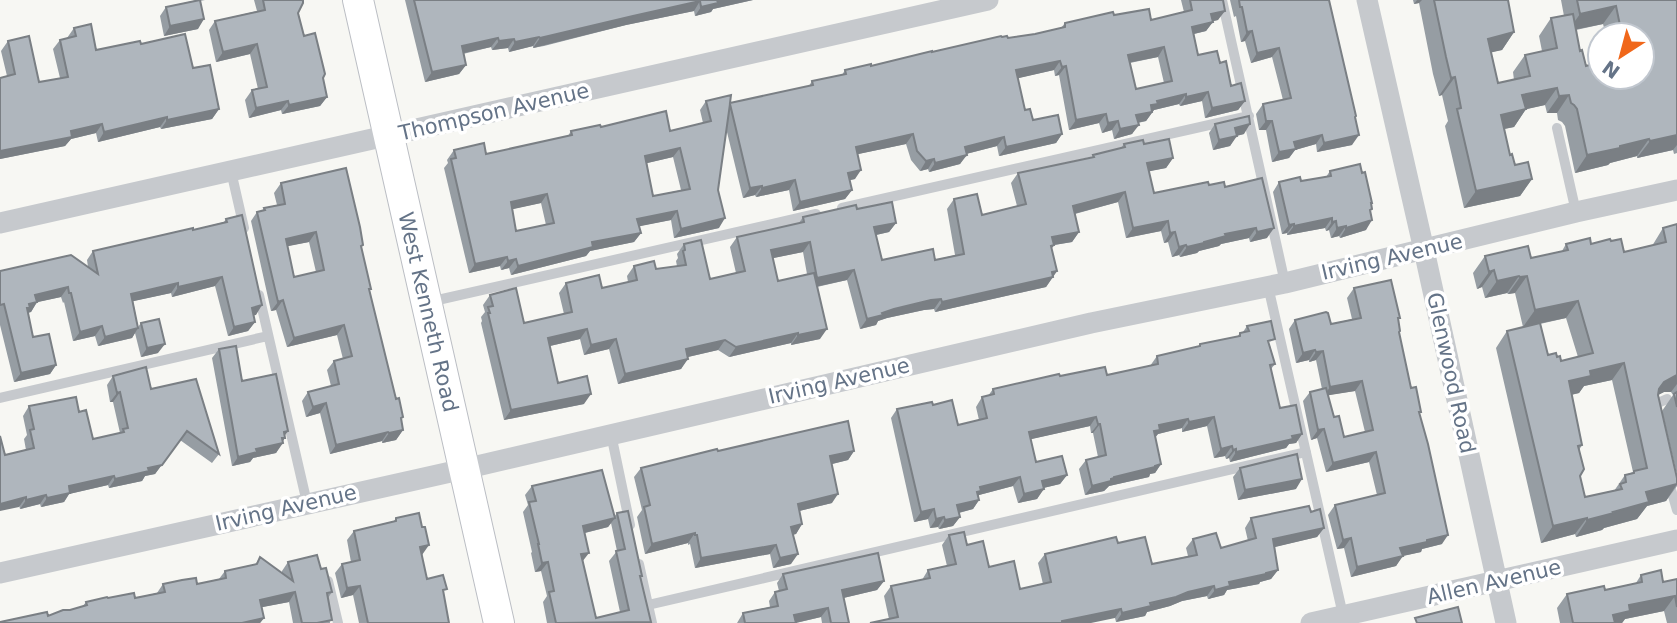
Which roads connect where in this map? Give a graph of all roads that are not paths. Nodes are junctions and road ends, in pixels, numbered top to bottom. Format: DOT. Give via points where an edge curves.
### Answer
graph roads {
  1 [pos="358,0"];
  2 [pos="988,0"];
  3 [pos="1222,0"];
  4 [pos="1367,0"];
  5 [pos="1249,116"];
  6 [pos="1557,128"];
  7 [pos="389,135"];
  8 [pos="231,171"];
  9 [pos="1677,190"];
  10 [pos="1576,212"];
  11 [pos="0,223"];
  12 [pos="247,244"];
  13 [pos="1424,250"];
  14 [pos="257,284"];
  15 [pos="1277,284"];
  16 [pos="426,302"];
  17 [pos="268,336"];
  18 [pos="0,398"];
  19 [pos="1667,399"];
  20 [pos="1657,428"];
  21 [pos="611,434"];
  22 [pos="1306,452"];
  23 [pos="1665,464"];
  24 [pos="464,469"];
  25 [pos="307,503"];
  26 [pos="1677,510"];
  27 [pos="633,538"];
  28 [pos="1677,540"];
  29 [pos="636,551"];
  30 [pos="0,573"];
  31 [pos="327,573"];
  32 [pos="1497,580"];
  33 [pos="648,605"];
  34 [pos="1350,617"];
  35 [pos="338,623"];
  36 [pos="499,623"];
  37 [pos="652,623"];
  38 [pos="1311,623"];
  39 [pos="1506,623"];
  1 -- 7 [label="street, West Kenneth Road"];
  2 -- 7 [label="street, Thompson Avenue"];
  3 -- 5 [label="lane"];
  4 -- 13 [label="street, Glenwood Road"];
  5 -- 15 [label="lane"];
  5 -- 16 [label="lane"];
  6 -- 10 [label="lane"];
  7 -- 8 [label="street, Thompson Avenue"];
  7 -- 16 [label="street, West Kenneth Road"];
  8 -- 11 [label="street, Thompson Avenue"];
  8 -- 12 [label="lane"];
  9 -- 10 [label="street, Irving Avenue"];
  10 -- 13 [label="street, Irving Avenue"];
  13 -- 15 [label="street, Irving Avenue"];
  13 -- 32 [label="street, Glenwood Road"];
  14 -- 17 [label="lane"];
  15 -- 21 [label="street, Irving Avenue"];
  15 -- 22 [label="lane"];
  16 -- 24 [label="street, West Kenneth Road"];
  17 -- 18 [label="lane"];
  17 -- 25 [label="lane"];
  19 -- 20 [label="lane" via="1655,407"];
  21 -- 24 [label="street, Irving Avenue"];
  21 -- 27 [label="lane"];
  22 -- 33 [label="lane"];
  22 -- 34 [label="lane"];
  23 -- 26 [label="lane"];
  24 -- 25 [label="street, Irving Avenue"];
  24 -- 36 [label="street, West Kenneth Road"];
  25 -- 30 [label="street, Irving Avenue"];
  28 -- 32 [label="street, Allen Avenue"];
  29 -- 33 [label="lane"];
  31 -- 35 [label="lane"];
  32 -- 34 [label="street, Allen Avenue"];
  32 -- 39 [label="street, Glenwood Road"];
  33 -- 37 [label="lane"];
  34 -- 38 [label="street, Allen Avenue"];
}
